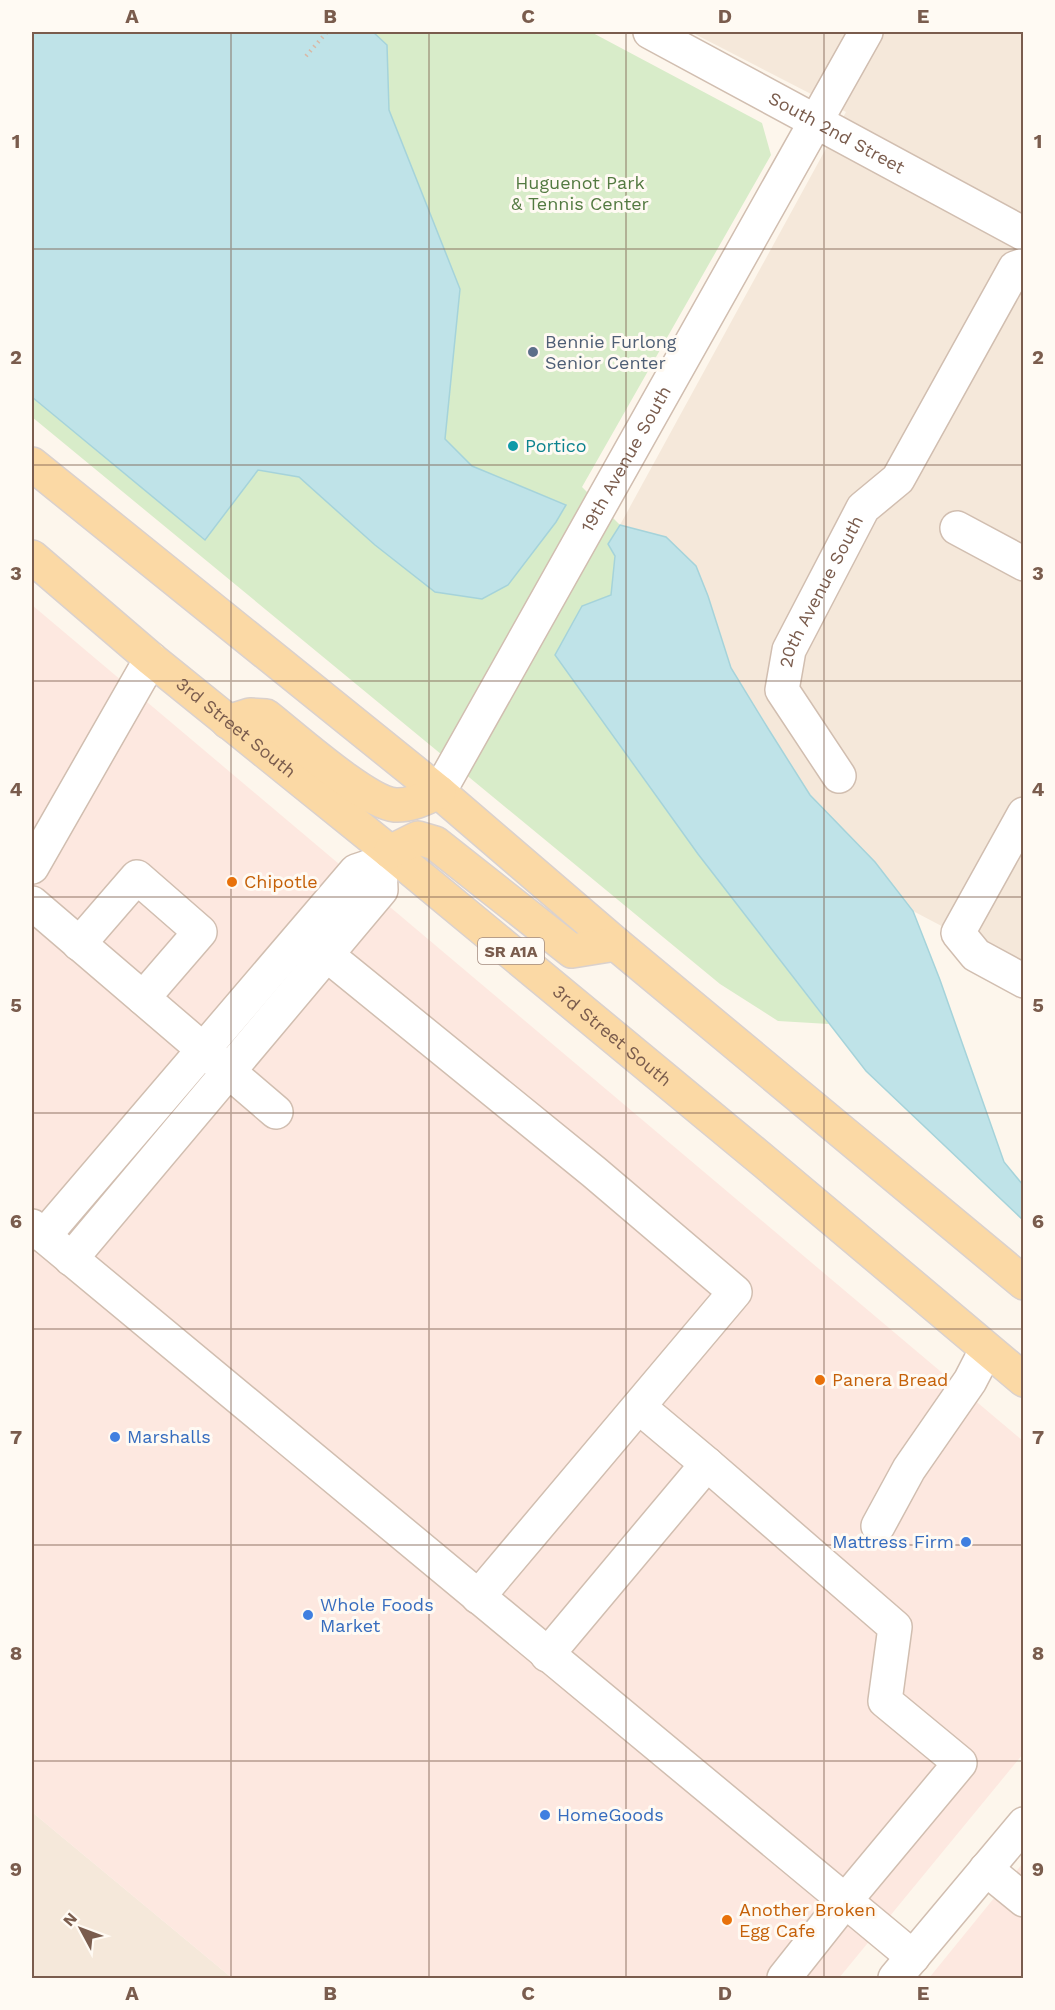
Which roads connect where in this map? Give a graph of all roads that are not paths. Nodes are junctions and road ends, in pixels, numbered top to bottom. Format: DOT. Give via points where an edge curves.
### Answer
graph roads {
  1 [pos="650,32"];
  2 [pos="866,32"];
  3 [pos="815,122"];
  4 [pos="1023,234"];
  5 [pos="1023,265"];
  6 [pos="32,464"];
  7 [pos="957,528"];
  8 [pos="32,557"];
  9 [pos="1023,564"];
  10 [pos="151,659"];
  11 [pos="228,722"];
  12 [pos="839,776"];
  13 [pos="440,792"];
  14 [pos="1023,814"];
  15 [pos="385,858"];
  16 [pos="32,866"];
  17 [pos="32,903"];
  18 [pos="79,944"];
  19 [pos="616,944"];
  20 [pos="327,955"];
  21 [pos="1023,981"];
  22 [pos="143,998"];
  23 [pos="203,1050"];
  24 [pos="228,1071"];
  25 [pos="276,1112"];
  26 [pos="38,1231"];
  27 [pos="71,1259"];
  28 [pos="1023,1283"];
  29 [pos="986,1350"];
  30 [pos="1023,1380"];
  31 [pos="639,1407"];
  32 [pos="707,1464"];
  33 [pos="878,1526"];
  34 [pos="478,1598"];
  35 [pos="547,1654"];
  36 [pos="1023,1824"];
  37 [pos="986,1869"];
  38 [pos="1023,1899"];
  39 [pos="845,1901"];
  40 [pos="904,1968"];
  41 [pos="784,1978"];
  1 -- 3 [label="street, South 2nd Street"];
  2 -- 3 [label="street, 19th Avenue South"];
  3 -- 4 [label="street, South 2nd Street"];
  3 -- 13 [label="street, 19th Avenue South"];
  5 -- 12 [label="street, 20th Avenue South" via="1015,268 898,479 864,508 789,650 783,690"];
  6 -- 13 [label="main road"];
  7 -- 9 [label="street"];
  8 -- 10 [label="main road, 3rd Street South / SR A1A"];
  10 -- 11 [label="main road, 3rd Street South / SR A1A"];
  10 -- 16 [label="street"];
  11 -- 13 [label="main road" via="250,715 266,716 364,793 393,805 408,804"];
  11 -- 15 [label="main road, 3rd Street South / SR A1A"];
  13 -- 19 [label="main road"];
  14 -- 21 [label="street" via="958,933 976,955"];
  15 -- 19 [label="main road" via="418,838 435,843 572,951"];
  15 -- 20 [label="street" via="381,890"];
  15 -- 23 [label="street" via="356,871"];
  15 -- 29 [label="main road, 3rd Street South / SR A1A" via="766,1163"];
  17 -- 18 [label="street"];
  18 -- 22 [label="street"];
  18 -- 22 [label="street" via="137,877 200,932"];
  19 -- 28 [label="main road"];
  20 -- 24 [label="street"];
  20 -- 31 [label="street" via="735,1292"];
  22 -- 23 [label="street"];
  23 -- 24 [label="street"];
  23 -- 26 [label="street"];
  24 -- 25 [label="street"];
  24 -- 27 [label="street"];
  26 -- 27 [label="street"];
  27 -- 34 [label="street"];
  29 -- 30 [label="main road, 3rd Street South / SR A1A"];
  29 -- 33 [label="street" via="970,1381 909,1469"];
  31 -- 32 [label="street"];
  31 -- 34 [label="street"];
  32 -- 35 [label="street"];
  32 -- 39 [label="street" via="896,1627 885,1701 960,1763"];
  34 -- 35 [label="street"];
  35 -- 39 [label="street"];
  36 -- 37 [label="street"];
  37 -- 38 [label="street"];
  37 -- 40 [label="street"];
  39 -- 40 [label="street"];
  39 -- 41 [label="street"];
}
